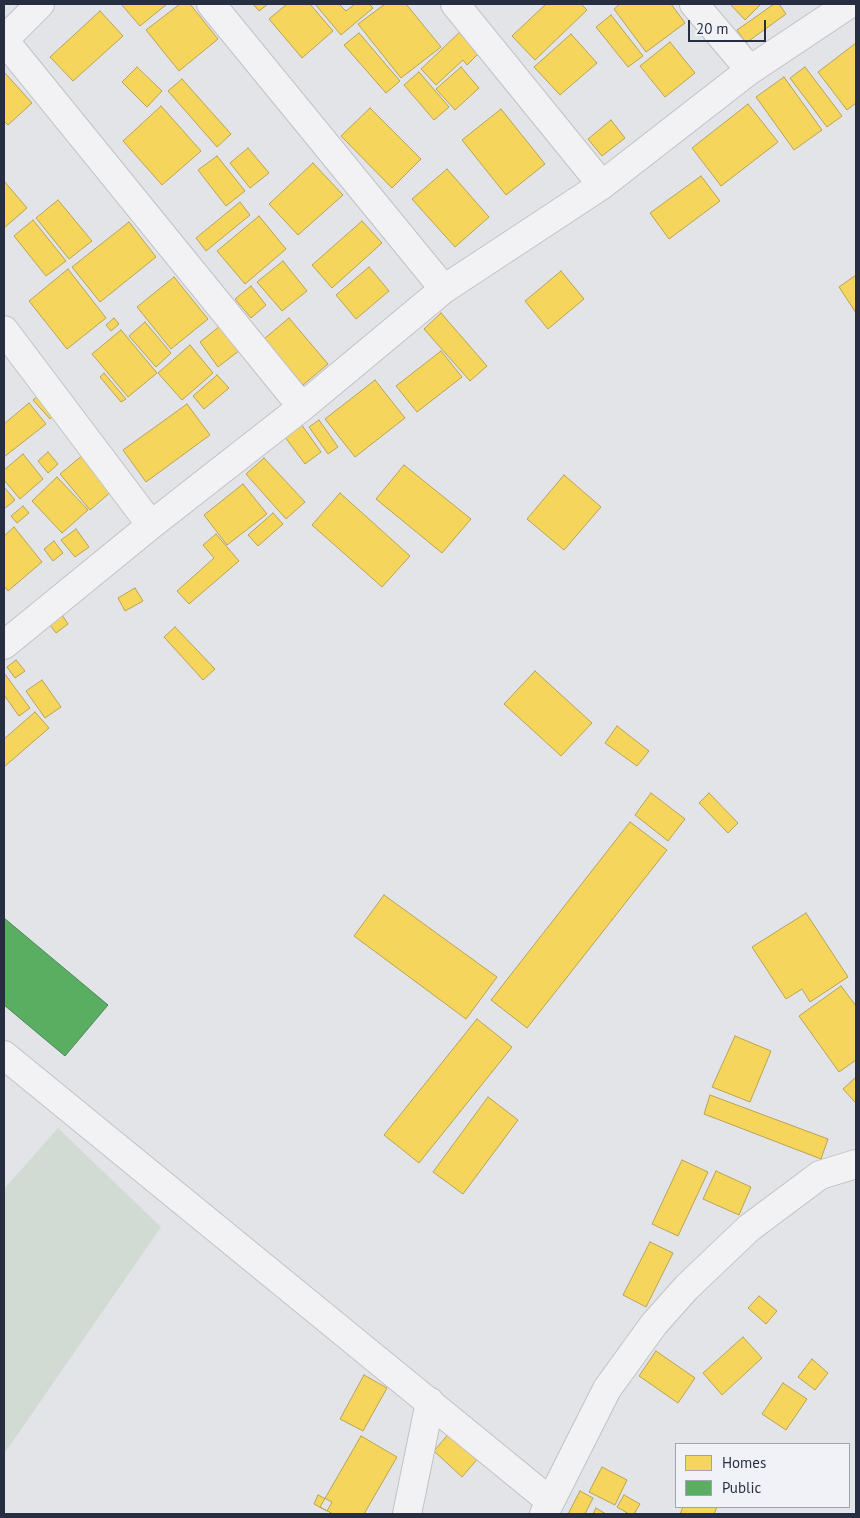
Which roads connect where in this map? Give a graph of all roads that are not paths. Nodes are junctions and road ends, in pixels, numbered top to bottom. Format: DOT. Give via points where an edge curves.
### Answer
graph roads {
  1 [pos="40,4"];
  2 [pos="211,4"];
  3 [pos="455,4"];
  4 [pos="694,4"];
  5 [pos="849,4"];
  6 [pos="4,40"];
  7 [pos="750,70"];
  8 [pos="602,185"];
  9 [pos="444,289"];
  10 [pos="4,330"];
  11 [pos="302,408"];
  12 [pos="152,525"];
  13 [pos="6,638"];
  14 [pos="4,1055"];
  15 [pos="856,1164"];
  16 [pos="430,1402"];
  17 [pos="547,1508"];
  18 [pos="407,1514"];
  1 -- 6 [label="street"];
  2 -- 9 [label="street"];
  3 -- 8 [label="street"];
  4 -- 7 [label="street"];
  5 -- 7 [label="street"];
  6 -- 11 [label="street"];
  7 -- 8 [label="street"];
  8 -- 9 [label="street"];
  9 -- 11 [label="street"];
  10 -- 12 [label="street"];
  11 -- 12 [label="street"];
  12 -- 13 [label="street"];
  14 -- 16 [label="street"];
  15 -- 17 [label="street" via="820,1175 757,1222 654,1324 607,1389"];
  16 -- 17 [label="street"];
  16 -- 18 [label="street"];
}
